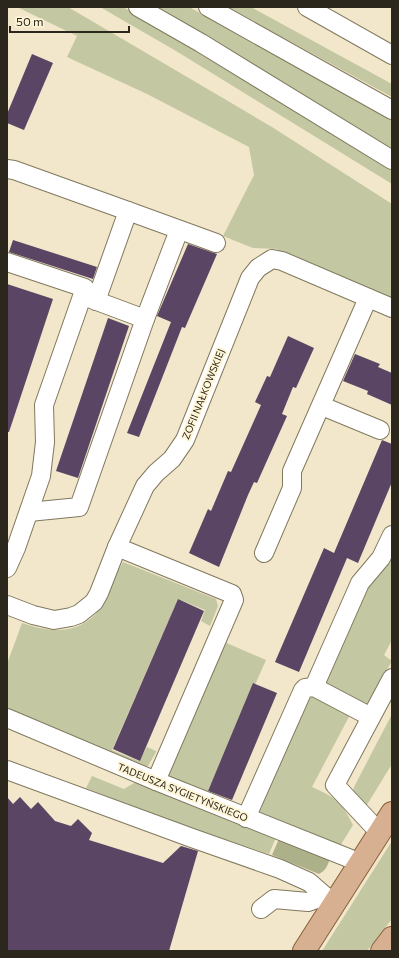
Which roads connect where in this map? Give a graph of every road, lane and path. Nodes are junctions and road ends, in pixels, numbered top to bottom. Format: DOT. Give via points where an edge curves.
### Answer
graph roads {
  1 [pos="138,7"];
  2 [pos="208,7"];
  3 [pos="307,7"];
  4 [pos="392,55"];
  5 [pos="392,110"];
  6 [pos="392,160"];
  7 [pos="7,169"];
  8 [pos="128,211"];
  9 [pos="179,230"];
  10 [pos="216,243"];
  11 [pos="7,262"];
  12 [pos="90,298"];
  13 [pos="368,298"];
  14 [pos="392,308"];
  15 [pos="145,319"];
  16 [pos="322,406"];
  17 [pos="380,430"];
  18 [pos="29,512"];
  19 [pos="392,535"];
  20 [pos="117,547"];
  21 [pos="264,553"];
  22 [pos="7,568"];
  23 [pos="7,605"];
  24 [pos="392,678"];
  25 [pos="314,688"];
  26 [pos="7,718"];
  27 [pos="371,718"];
  28 [pos="7,770"];
  29 [pos="156,781"];
  30 [pos="392,813"];
  31 [pos="246,818"];
  32 [pos="379,832"];
  33 [pos="361,863"];
  34 [pos="330,899"];
  35 [pos="261,909"];
  36 [pos="392,938"];
  37 [pos="304,951"];
  38 [pos="382,951"];
  1 -- 6 [label="street"];
  2 -- 5 [label="street"];
  3 -- 4 [label="street"];
  7 -- 8 [label="street"];
  8 -- 9 [label="street"];
  8 -- 12 [label="street"];
  9 -- 10 [label="street"];
  9 -- 15 [label="street"];
  11 -- 12 [label="street" via="85,288"];
  12 -- 15 [label="street"];
  12 -- 18 [label="street" via="44,405 45,442 41,476"];
  13 -- 14 [label="street, ZOFII NAŁKOWSKIEJ"];
  13 -- 16 [label="street"];
  13 -- 20 [label="street, ZOFII NAŁKOWSKIEJ" via="282,261 272,259 258,268 250,278 185,440 172,459 144,486"];
  15 -- 18 [label="street" via="79,507"];
  16 -- 17 [label="street"];
  16 -- 21 [label="street" via="292,471 292,488"];
  18 -- 22 [label="street"];
  19 -- 25 [label="street" via="382,558 360,583"];
  20 -- 23 [label="street, ZOFII NAŁKOWSKIEJ" via="94,602 79,614 54,620"];
  20 -- 29 [label="street" via="232,594 234,600"];
  24 -- 27 [label="street"];
  25 -- 27 [label="street"];
  25 -- 31 [label="street" via="306,688 299,696"];
  26 -- 29 [label="street, TADEUSZA SYGIETYŃSKIEGO"];
  27 -- 32 [label="street" via="335,785"];
  28 -- 34 [label="street" via="280,869 308,882"];
  29 -- 31 [label="street, TADEUSZA SYGIETYŃSKIEGO"];
  30 -- 32 [label="main road"];
  31 -- 33 [label="street, TADEUSZA SYGIETYŃSKIEGO"];
  32 -- 33 [label="main road"];
  33 -- 34 [label="main road"];
  34 -- 35 [label="street" via="308,902 274,899"];
  34 -- 37 [label="main road"];
  36 -- 38 [label="main road"];
}
